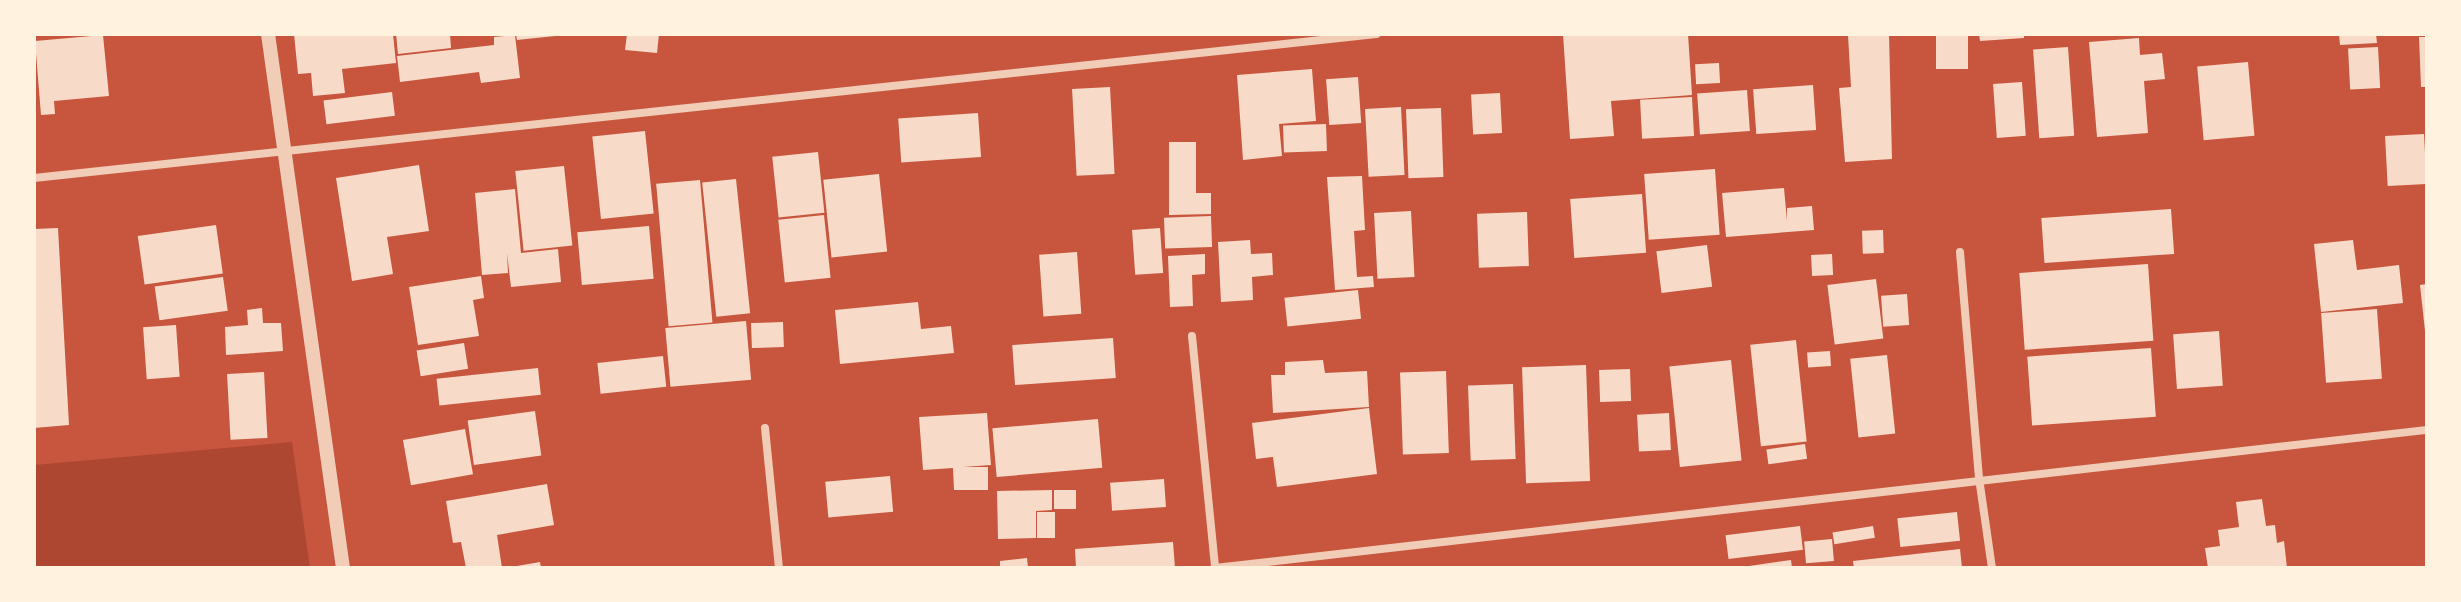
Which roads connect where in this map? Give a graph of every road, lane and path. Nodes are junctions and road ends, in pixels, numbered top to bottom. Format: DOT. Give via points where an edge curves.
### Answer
graph roads {
  1 [pos="268,34"];
  2 [pos="1376,34"];
  3 [pos="287,155"];
  4 [pos="34,178"];
  5 [pos="1960,252"];
  6 [pos="1192,336"];
  7 [pos="765,428"];
  8 [pos="2427,430"];
  9 [pos="1979,478"];
  10 [pos="343,568"];
  11 [pos="779,568"];
  12 [pos="1215,568"];
  13 [pos="1992,568"];
  1 -- 3 [label="street"];
  2 -- 3 [label="street"];
  3 -- 4 [label="street"];
  3 -- 10 [label="street"];
  5 -- 9 [label="street"];
  6 -- 12 [label="street"];
  7 -- 11 [label="street"];
  8 -- 9 [label="street"];
  9 -- 12 [label="street"];
  9 -- 13 [label="street"];
}
